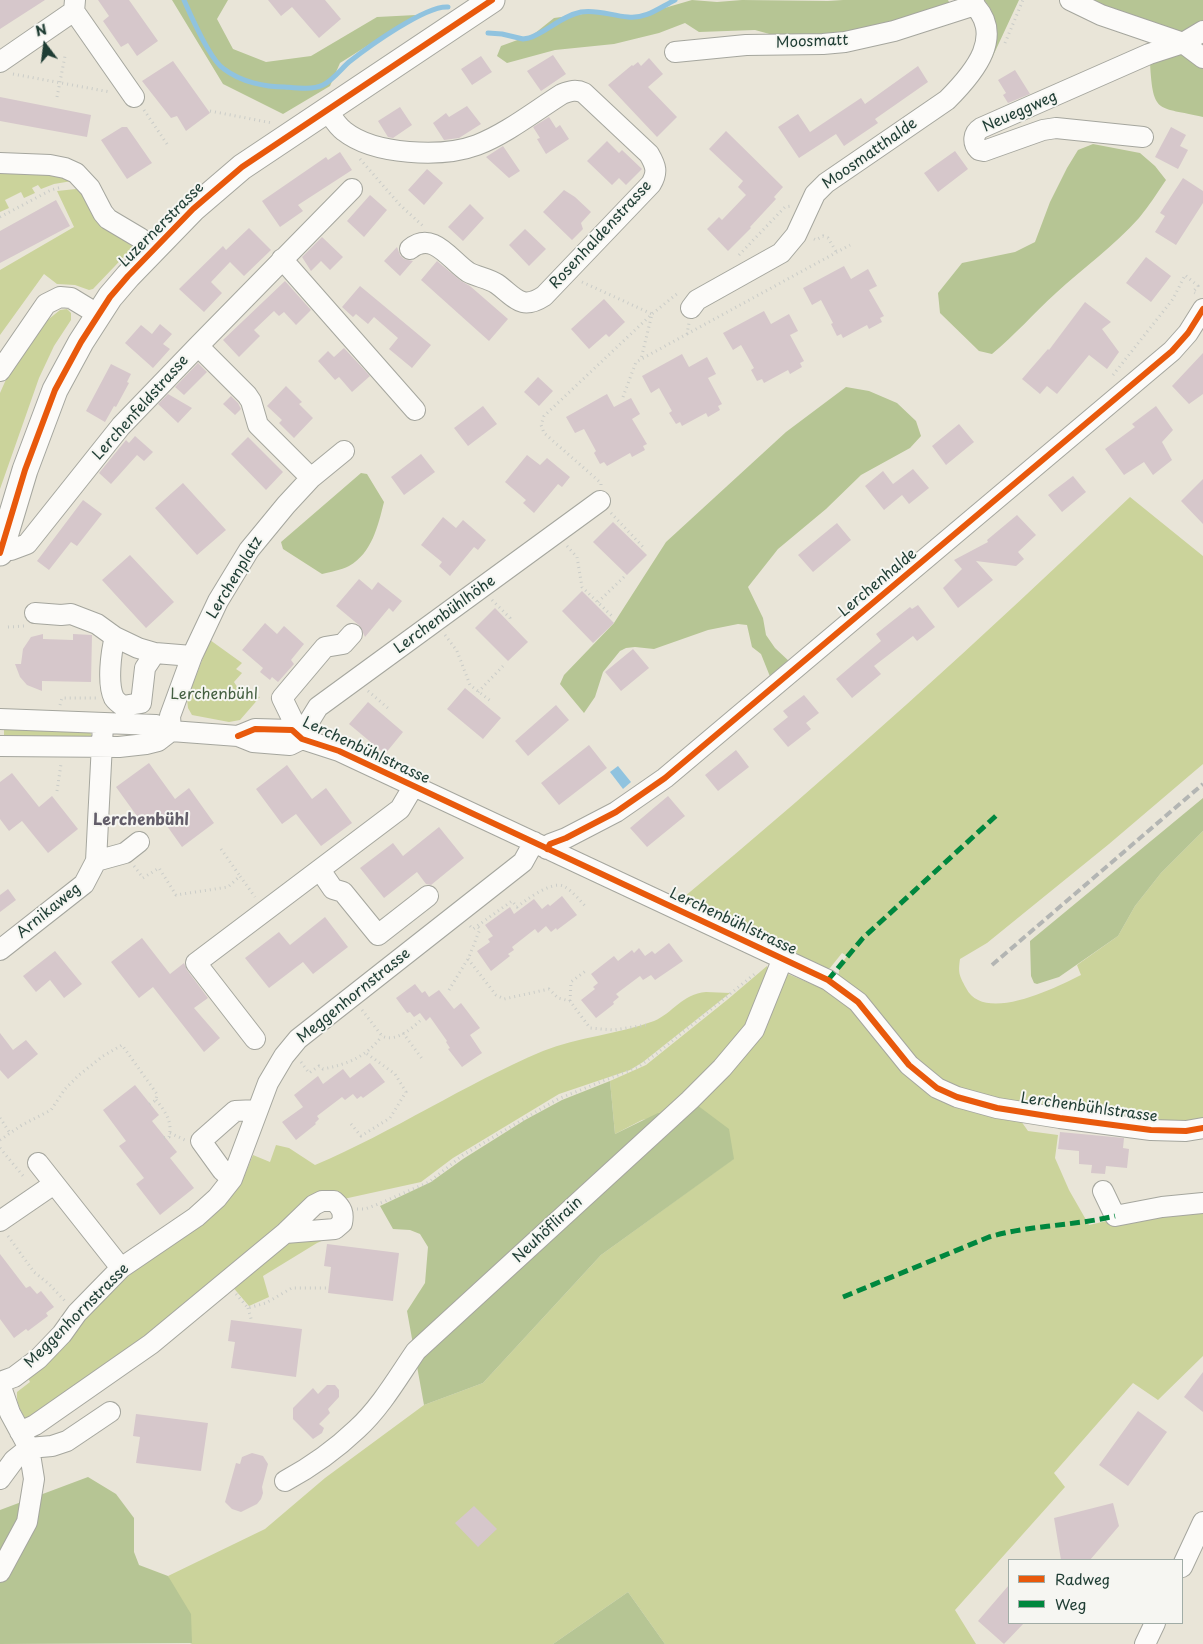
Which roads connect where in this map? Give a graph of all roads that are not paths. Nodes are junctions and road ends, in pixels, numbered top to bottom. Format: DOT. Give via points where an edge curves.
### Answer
graph roads {
  1 [pos="492,0"];
  2 [pos="1070,0"];
  3 [pos="972,3"];
  4 [pos="74,6"];
  5 [pos="1203,31"];
  6 [pos="1203,42"];
  7 [pos="1183,43"];
  8 [pos="675,52"];
  9 [pos="1203,58"];
  10 [pos="4,67"];
  11 [pos="134,97"];
  12 [pos="327,110"];
  13 [pos="1143,137"];
  14 [pos="0,163"];
  15 [pos="352,189"];
  16 [pos="154,249"];
  17 [pos="410,250"];
  18 [pos="282,259"];
  19 [pos="686,300"];
  20 [pos="1200,303"];
  21 [pos="99,315"];
  22 [pos="198,346"];
  23 [pos="1,368"];
  24 [pos="415,410"];
  25 [pos="344,451"];
  26 [pos="311,478"];
  27 [pos="603,501"];
  28 [pos="0,551"];
  29 [pos="35,614"];
  30 [pos="352,634"];
  31 [pos="115,638"];
  32 [pos="154,653"];
  33 [pos="192,656"];
  34 [pos="0,720"];
  35 [pos="103,724"];
  36 [pos="171,731"];
  37 [pos="302,739"];
  38 [pos="0,746"];
  39 [pos="101,748"];
  40 [pos="413,787"];
  41 [pos="139,842"];
  42 [pos="540,845"];
  43 [pos="96,861"];
  44 [pos="320,870"];
  45 [pos="428,896"];
  46 [pos="0,950"];
  47 [pos="783,958"];
  48 [pos="255,1039"];
  49 [pos="257,1110"];
  50 [pos="1202,1131"];
  51 [pos="38,1163"];
  52 [pos="232,1179"];
  53 [pos="54,1184"];
  54 [pos="1103,1191"];
  55 [pos="1203,1204"];
  56 [pos="342,1210"];
  57 [pos="3,1227"];
  58 [pos="121,1268"];
  59 [pos="0,1383"];
  60 [pos="110,1412"];
  61 [pos="25,1440"];
  62 [pos="0,1479"];
  63 [pos="286,1481"];
  64 [pos="1203,1522"];
  65 [pos="1183,1565"];
  66 [pos="0,1572"];
  67 [pos="1155,1624"];
  68 [pos="1145,1644"];
  1 -- 12 [label="main road, Luzernerstrasse"];
  2 -- 7 [label="street" via="1100,15"];
  3 -- 8 [label="street, Moosmatt" via="894,31 845,42 746,45"];
  3 -- 19 [label="street, Moosmatthalde" via="986,24 986,44 977,64 947,100 826,183 815,194 796,235 782,253 697,300"];
  4 -- 10 [label="street"];
  4 -- 11 [label="street"];
  5 -- 7 [label="street"];
  6 -- 7 [label="street"];
  7 -- 9 [label="street"];
  7 -- 13 [label="street, Neueggweg" via="1149,54 981,128 974,135 974,141 979,150 984,151 1056,128"];
  12 -- 16 [label="main road, Luzernerstrasse" via="242,167 193,209"];
  12 -- 17 [label="street, Rosenhaldenstrasse" via="343,130 373,145 393,150 443,152 475,146 491,139 562,94 579,90 649,154 656,166 656,176 651,184 544,296 530,303 516,299 491,280 470,273 438,247 424,242"];
  14 -- 16 [label="street" via="50,165 76,173 88,185 108,219"];
  15 -- 18 [label="street, Lerchenfeldstrasse"];
  16 -- 21 [label="main road, Luzernerstrasse" via="110,297"];
  18 -- 22 [label="street, Lerchenfeldstrasse"];
  18 -- 24 [label="street"];
  20 -- 42 [label="street, Lerchenhalde" via="1188,332 1172,352 665,778 616,812 566,838"];
  21 -- 23 [label="street" via="71,298 60,297 46,304"];
  21 -- 28 [label="main road, Luzernerstrasse" via="55,390 25,470"];
  22 -- 26 [label="street" via="247,395 258,426"];
  22 -- 28 [label="street, Lerchenfeldstrasse" via="121,426 27,544"];
  25 -- 26 [label="street, Lerchenplatz"];
  26 -- 33 [label="street, Lerchenplatz" via="249,550 218,601"];
  27 -- 37 [label="street, Lerchenbühlhöhe" via="318,707"];
  29 -- 31 [label="street" via="71,614 97,624"];
  30 -- 37 [label="street" via="343,644 325,647 282,698"];
  31 -- 32 [label="street"];
  31 -- 32 [label="street" via="110,685 114,700 123,706 141,703 145,668"];
  32 -- 33 [label="street"];
  33 -- 36 [label="street, Lerchenplatz" via="170,716"];
  34 -- 35 [label="street, Lerchenbühlstrasse"];
  35 -- 36 [label="street, Lerchenbühlstrasse" via="156,725"];
  35 -- 39 [label="street, Arnikaweg"];
  36 -- 37 [label="street, Lerchenbühlstrasse" via="238,736 253,742 290,744"];
  36 -- 39 [label="street" via="158,741 146,744"];
  37 -- 40 [label="street, Lerchenbühlstrasse" via="340,751"];
  38 -- 39 [label="street"];
  39 -- 43 [label="street, Arnikaweg"];
  40 -- 42 [label="street, Lerchenbühlstrasse"];
  40 -- 44 [label="street, Lerchenbühlstrasse" via="400,809"];
  41 -- 43 [label="street" via="125,853"];
  42 -- 47 [label="street, Lerchenbühlstrasse"];
  42 -- 49 [label="street, Meggenhornstrasse" via="523,862 298,1039 268,1083"];
  43 -- 46 [label="street, Arnikaweg" via="84,884"];
  44 -- 45 [label="street" via="334,889 343,892 378,935"];
  44 -- 48 [label="street, Lerchenbühlstrasse" via="196,963"];
  47 -- 50 [label="street, Lerchenbühlstrasse" via="828,980 858,1002 909,1065 937,1088 957,1097 997,1108 1069,1119 1151,1130"];
  47 -- 63 [label="street, Neuhöflirain" via="754,1030 722,1068 416,1352 381,1402 358,1428 307,1469"];
  49 -- 52 [label="street, Meggenhornstrasse"];
  49 -- 52 [label="street" via="235,1111 201,1141"];
  51 -- 53 [label="street"];
  52 -- 58 [label="street, Meggenhornstrasse" via="196,1217"];
  53 -- 57 [label="street"];
  53 -- 58 [label="street"];
  54 -- 55 [label="street" via="1115,1216 1162,1207"];
  56 -- 61 [label="street" via="334,1201 322,1200 314,1205 151,1344 34,1425"];
  58 -- 59 [label="street, Meggenhornstrasse" via="76,1313 62,1334 38,1359"];
  59 -- 61 [label="street, Meggenhornstrasse" via="7,1407"];
  60 -- 61 [label="street" via="67,1441 52,1446"];
  61 -- 62 [label="street"];
  61 -- 66 [label="street, Meggenhornstrasse" via="34,1479 27,1522"];
  64 -- 65 [label="street"];
  67 -- 68 [label="street"];
}
